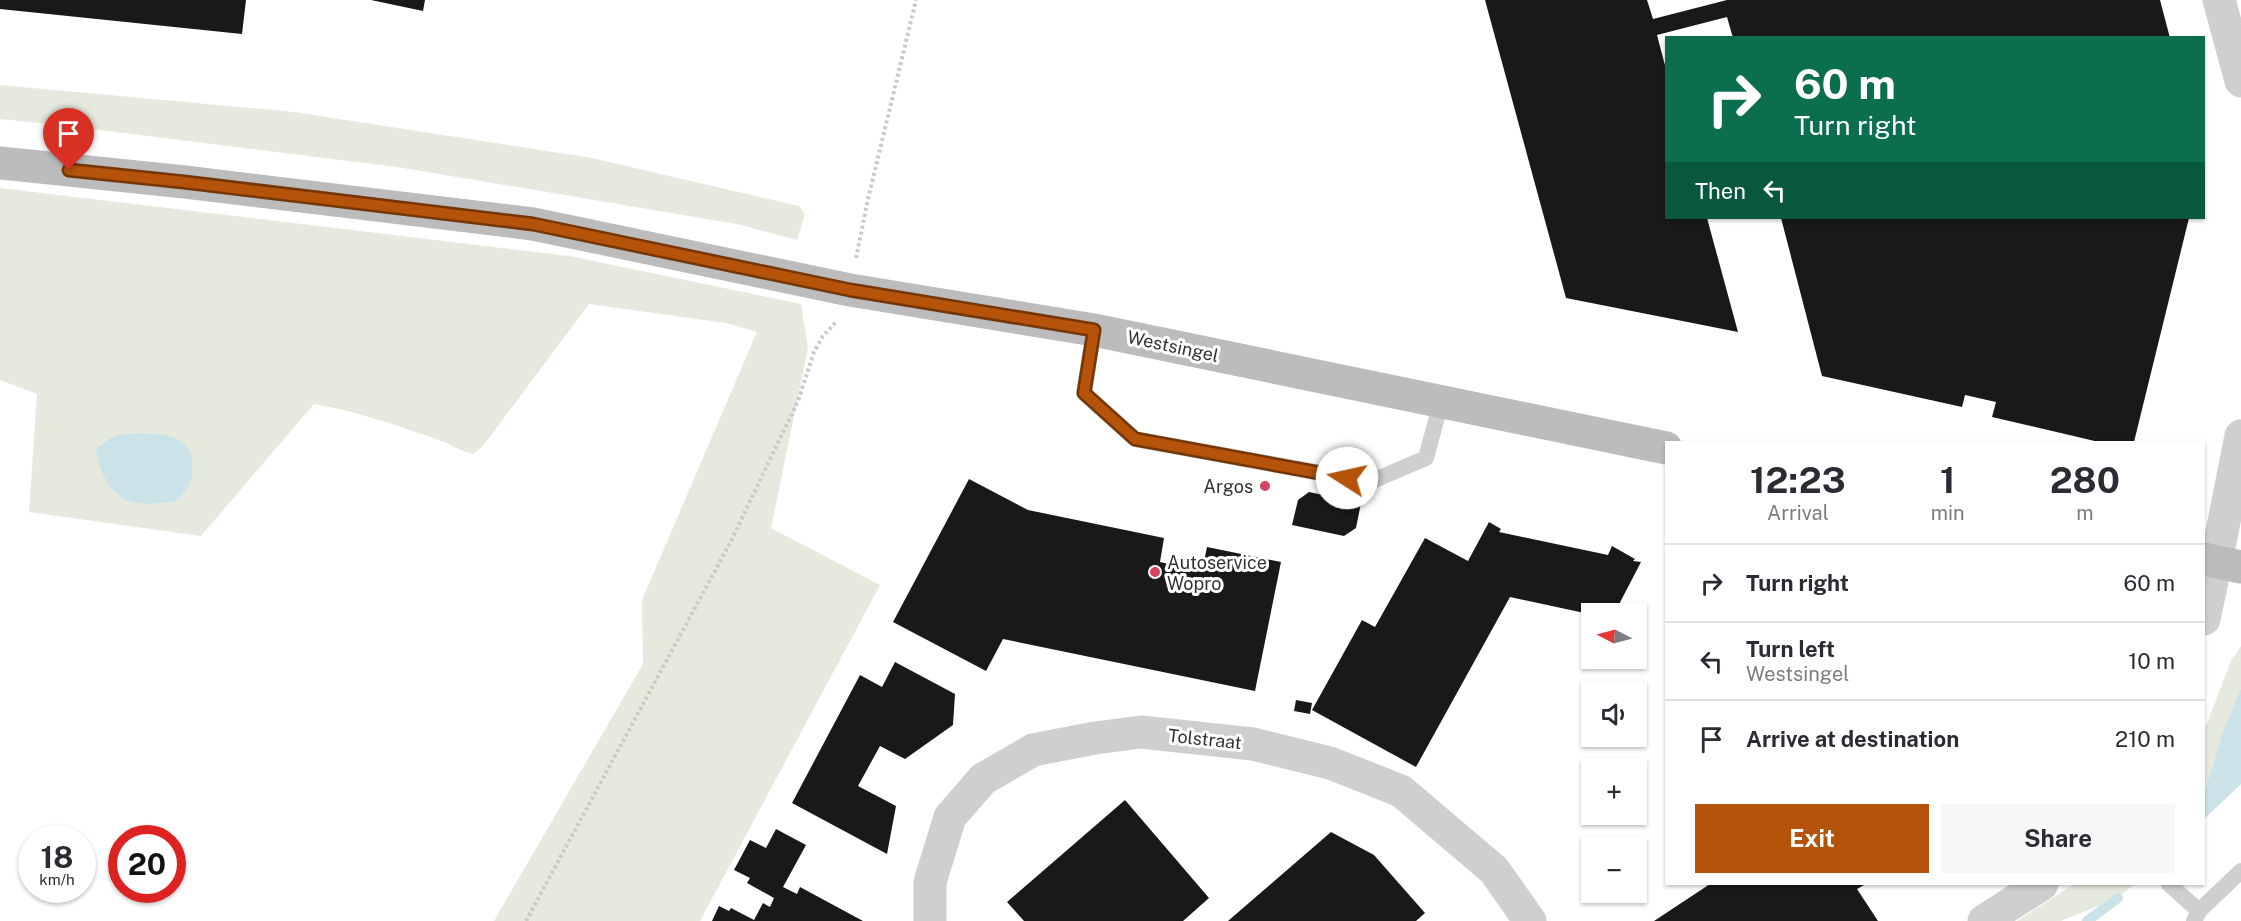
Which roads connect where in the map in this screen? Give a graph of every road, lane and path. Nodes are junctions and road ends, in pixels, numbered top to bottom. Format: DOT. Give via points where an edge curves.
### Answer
graph roads {
  1 [pos="916,0"];
  2 [pos="2219,0"];
  3 [pos="2241,81"];
  4 [pos="0,163"];
  5 [pos="850,290"];
  6 [pos="1094,330"];
  7 [pos="1442,402"];
  8 [pos="2241,435"];
  9 [pos="1665,448"];
  10 [pos="2220,563"];
  11 [pos="2205,616"];
  12 [pos="2241,871"];
  13 [pos="2040,885"];
  14 [pos="2170,885"];
  15 [pos="2196,916"];
  16 [pos="526,921"];
  17 [pos="930,921"];
  18 [pos="1530,921"];
  19 [pos="1984,921"];
  1 -- 5 [label="path"];
  2 -- 3 [label="street"];
  4 -- 5 [label="main road, Westsingel" via="533,224"];
  5 -- 6 [label="main road, Westsingel"];
  5 -- 16 [label="path" via="842,316 814,352 798,401 731,541"];
  6 -- 7 [label="main road, Westsingel"];
  6 -- 7 [label="lane" via="1084,393 1135,439 1370,482 1426,458"];
  7 -- 9 [label="main road, Westsingel"];
  8 -- 10 [label="street"];
  10 -- 11 [label="street"];
  12 -- 15 [label="lane"];
  13 -- 19 [label="street"];
  14 -- 15 [label="lane"];
  17 -- 18 [label="street, Tolstraat" via="930,882 950,817 983,779 1033,750 1141,732 1253,744 1330,763 1401,791 1494,870"];
}
